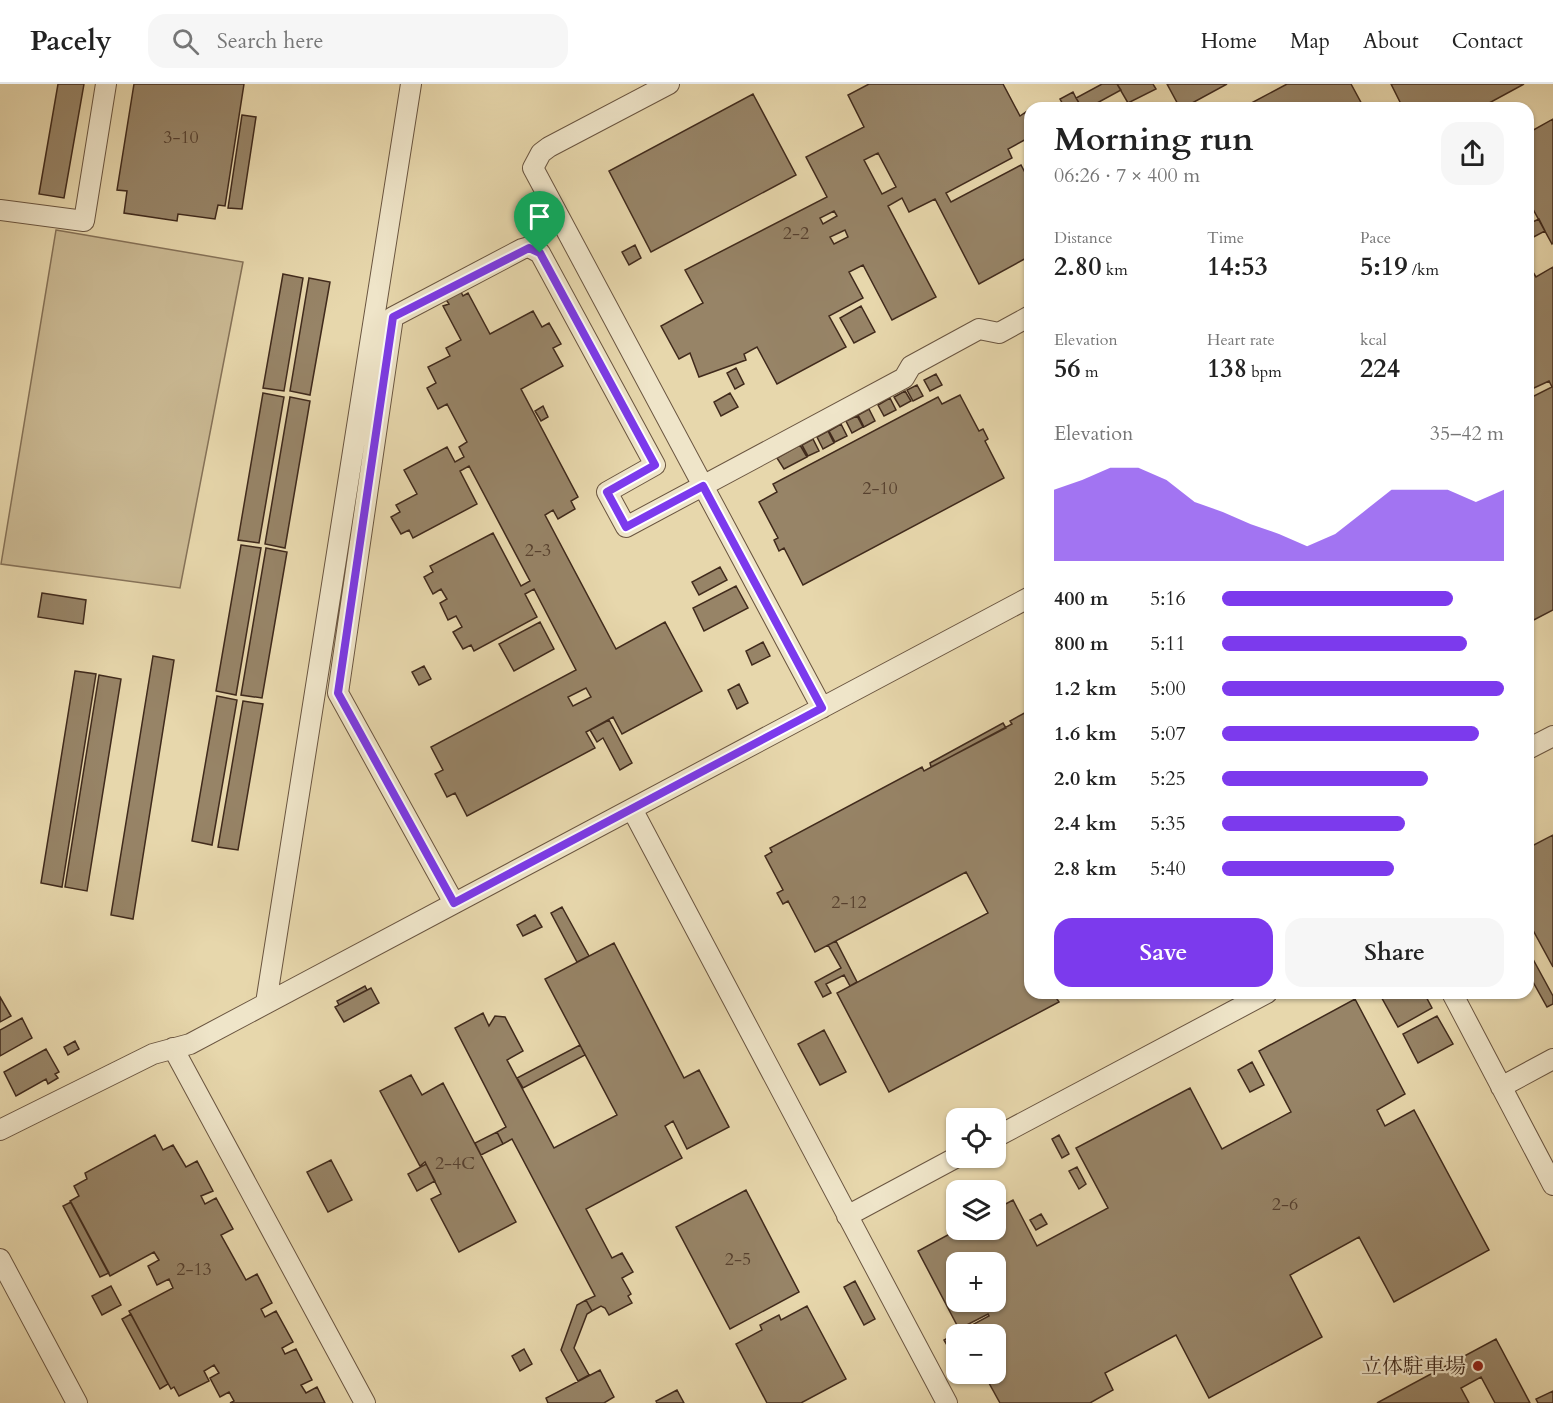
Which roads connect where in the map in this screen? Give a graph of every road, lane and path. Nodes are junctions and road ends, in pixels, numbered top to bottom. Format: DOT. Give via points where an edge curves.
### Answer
graph roads {
  1 [pos="106,84"];
  2 [pos="411,84"];
  3 [pos="669,84"];
  4 [pos="0,210"];
  5 [pos="1024,319"];
  6 [pos="703,486"];
  7 [pos="1024,600"];
  8 [pos="822,708"];
  9 [pos="1553,736"];
  10 [pos="1534,746"];
  11 [pos="632,809"];
  12 [pos="454,903"];
  13 [pos="1256,999"];
  14 [pos="1455,999"];
  15 [pos="266,1003"];
  16 [pos="173,1048"];
  17 [pos="1553,1059"];
  18 [pos="1501,1087"];
  19 [pos="0,1130"];
  20 [pos="1006,1132"];
  21 [pos="946,1163"];
  22 [pos="1553,1185"];
  23 [pos="847,1216"];
  24 [pos="0,1259"];
  25 [pos="77,1403"];
  26 [pos="365,1403"];
  27 [pos="947,1403"];
  1 -- 4 [label="lane" via="84,221"];
  2 -- 15 [label="lane"];
  3 -- 6 [label="lane" via="549,147 540,153 533,168"];
  5 -- 6 [label="lane" via="999,333 979,329 911,366 904,378"];
  6 -- 8 [label="lane"];
  6 -- 12 [label="lane" via="626,527 607,492 655,465 535,249 522,249 393,317 338,693"];
  7 -- 8 [label="lane"];
  8 -- 11 [label="lane"];
  9 -- 10 [label="lane"];
  11 -- 12 [label="lane"];
  11 -- 23 [label="lane"];
  12 -- 15 [label="lane"];
  13 -- 20 [label="lane"];
  14 -- 18 [label="lane"];
  15 -- 16 [label="lane" via="190,1044"];
  16 -- 19 [label="lane" via="153,1054"];
  16 -- 26 [label="lane"];
  17 -- 18 [label="lane"];
  18 -- 22 [label="lane"];
  21 -- 23 [label="lane"];
  23 -- 27 [label="lane"];
  24 -- 25 [label="lane"];
}
